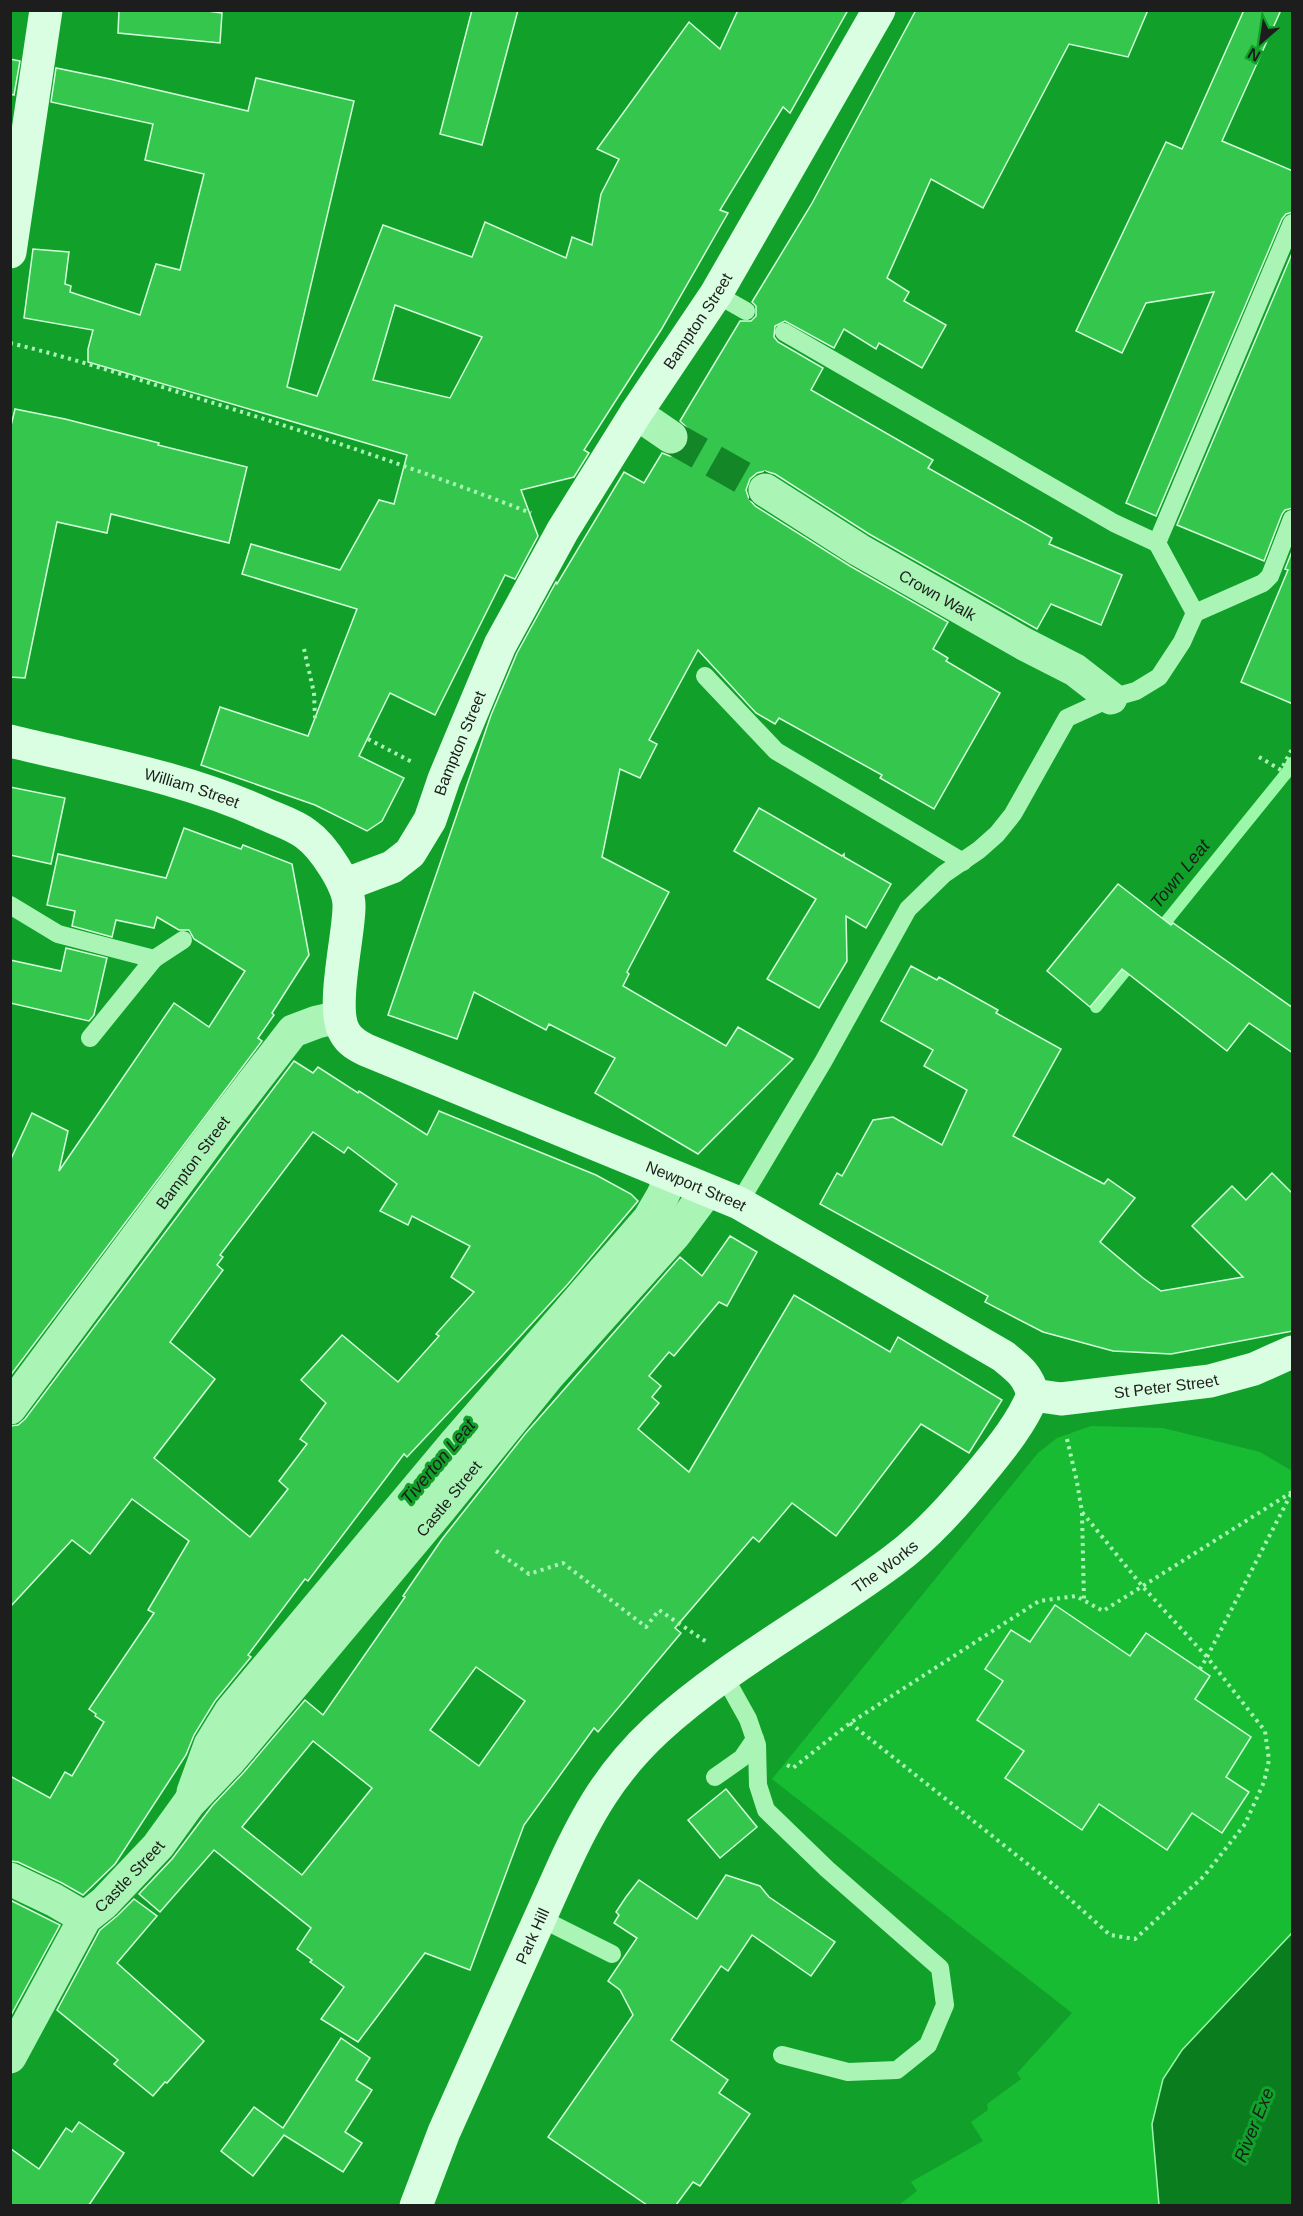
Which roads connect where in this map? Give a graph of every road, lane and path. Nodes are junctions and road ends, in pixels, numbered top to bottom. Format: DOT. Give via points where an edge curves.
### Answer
graph roads {
  1 [pos="46,10"];
  2 [pos="879,10"];
  3 [pos="1293,224"];
  4 [pos="10,252"];
  5 [pos="716,294"];
  6 [pos="746,311"];
  7 [pos="784,332"];
  8 [pos="10,344"];
  9 [pos="636,413"];
  10 [pos="671,437"];
  11 [pos="765,490"];
  12 [pos="1293,519"];
  13 [pos="563,530"];
  14 [pos="1158,543"];
  15 [pos="1195,613"];
  16 [pos="304,649"];
  17 [pos="705,676"];
  18 [pos="1111,698"];
  19 [pos="315,718"];
  20 [pos="368,739"];
  21 [pos="10,741"];
  22 [pos="1293,748"];
  23 [pos="1259,757"];
  24 [pos="444,778"];
  25 [pos="963,862"];
  26 [pos="344,885"];
  27 [pos="10,905"];
  28 [pos="183,940"];
  29 [pos="154,959"];
  30 [pos="339,1017"];
  31 [pos="90,1038"];
  32 [pos="671,1176"];
  33 [pos="707,1191"];
  34 [pos="739,1203"];
  35 [pos="1293,1352"];
  36 [pos="1033,1395"];
  37 [pos="10,1408"];
  38 [pos="1067,1439"];
  39 [pos="1293,1492"];
  40 [pos="1082,1512"];
  41 [pos="496,1551"];
  42 [pos="1143,1587"];
  43 [pos="1084,1600"];
  44 [pos="1207,1657"];
  45 [pos="1200,1669"];
  46 [pos="732,1670"];
  47 [pos="696,1697"];
  48 [pos="850,1723"];
  49 [pos="756,1744"];
  50 [pos="716,1777"];
  51 [pos="189,1803"];
  52 [pos="10,1879"];
  53 [pos="85,1918"];
  54 [pos="540,1918"];
  55 [pos="612,1954"];
  56 [pos="782,2055"];
  57 [pos="10,2057"];
  58 [pos="416,2205"];
  1 -- 4 [label="street"];
  2 -- 5 [label="street, Bampton Street"];
  3 -- 14 [label="lane"];
  5 -- 6 [label="lane"];
  5 -- 9 [label="street, Bampton Street"];
  7 -- 14 [label="lane" via="1114,523"];
  8 -- 13 [label="path" via="55,354 312,433 535,514"];
  9 -- 10 [label="street"];
  9 -- 13 [label="street, Bampton Street"];
  11 -- 18 [label="street, Crown Walk" via="869,556 1075,670"];
  12 -- 15 [label="lane" via="1270,576 1263,583"];
  13 -- 24 [label="street, Bampton Street" via="500,645"];
  14 -- 15 [label="lane"];
  15 -- 18 [label="lane" via="1159,677 1136,691"];
  16 -- 19 [label="path"];
  17 -- 25 [label="lane" via="776,751"];
  18 -- 25 [label="lane" via="1067,718 1013,814 997,834"];
  20 -- 24 [label="path"];
  21 -- 26 [label="street, William Street" via="167,778 242,804 306,833 327,856"];
  22 -- 23 [label="path" via="1281,770"];
  24 -- 26 [label="street, Bampton Street" via="430,819 410,853 392,867"];
  25 -- 34 [label="lane" via="944,874 908,909"];
  26 -- 30 [label="street" via="350,906"];
  27 -- 29 [label="lane" via="58,934"];
  28 -- 29 [label="lane"];
  29 -- 31 [label="lane"];
  30 -- 32 [label="street, Newport Street" via="351,1041 366,1050"];
  30 -- 37 [label="street, Bampton Street" via="294,1031 288,1038"];
  32 -- 33 [label="street, Newport Street"];
  32 -- 51 [label="street, Castle Street" via="649,1219 231,1711 210,1745"];
  33 -- 34 [label="street, Newport Street"];
  33 -- 51 [label="street, Castle Street" via="675,1234 547,1377 230,1760"];
  34 -- 36 [label="street, Newport Street" via="1003,1356 1024,1372"];
  35 -- 36 [label="street, St Peter Street" via="1254,1369 1210,1380 1061,1399"];
  36 -- 46 [label="street, The Works" via="996,1454 925,1533 894,1560"];
  38 -- 40 [label="path"];
  39 -- 42 [label="path"];
  39 -- 44 [label="path"];
  40 -- 42 [label="path"];
  40 -- 43 [label="path"];
  41 -- 46 [label="path" via="530,1574 563,1563 646,1627 659,1610"];
  42 -- 43 [label="path" via="1103,1611"];
  42 -- 44 [label="path"];
  43 -- 48 [label="path" via="1076,1596 1039,1601"];
  44 -- 45 [label="path"];
  44 -- 48 [label="path" via="1265,1731 1269,1760 1264,1782 1245,1824 1204,1876 1135,1939 1110,1935 1045,1878"];
  46 -- 47 [label="street, The Works"];
  46 -- 49 [label="lane"];
  47 -- 54 [label="street, Park Hill" via="622,1765 601,1793 580,1829"];
  48 -- 49 [label="path" via="793,1768"];
  49 -- 50 [label="lane"];
  49 -- 56 [label="lane" via="758,1785 766,1810 940,1968 945,2005 928,2045 897,2070 848,2072"];
  51 -- 53 [label="street, Castle Street" via="158,1846"];
  52 -- 53 [label="street"];
  53 -- 57 [label="street"];
  54 -- 55 [label="lane"];
  54 -- 58 [label="street, Park Hill" via="444,2132"];
}
